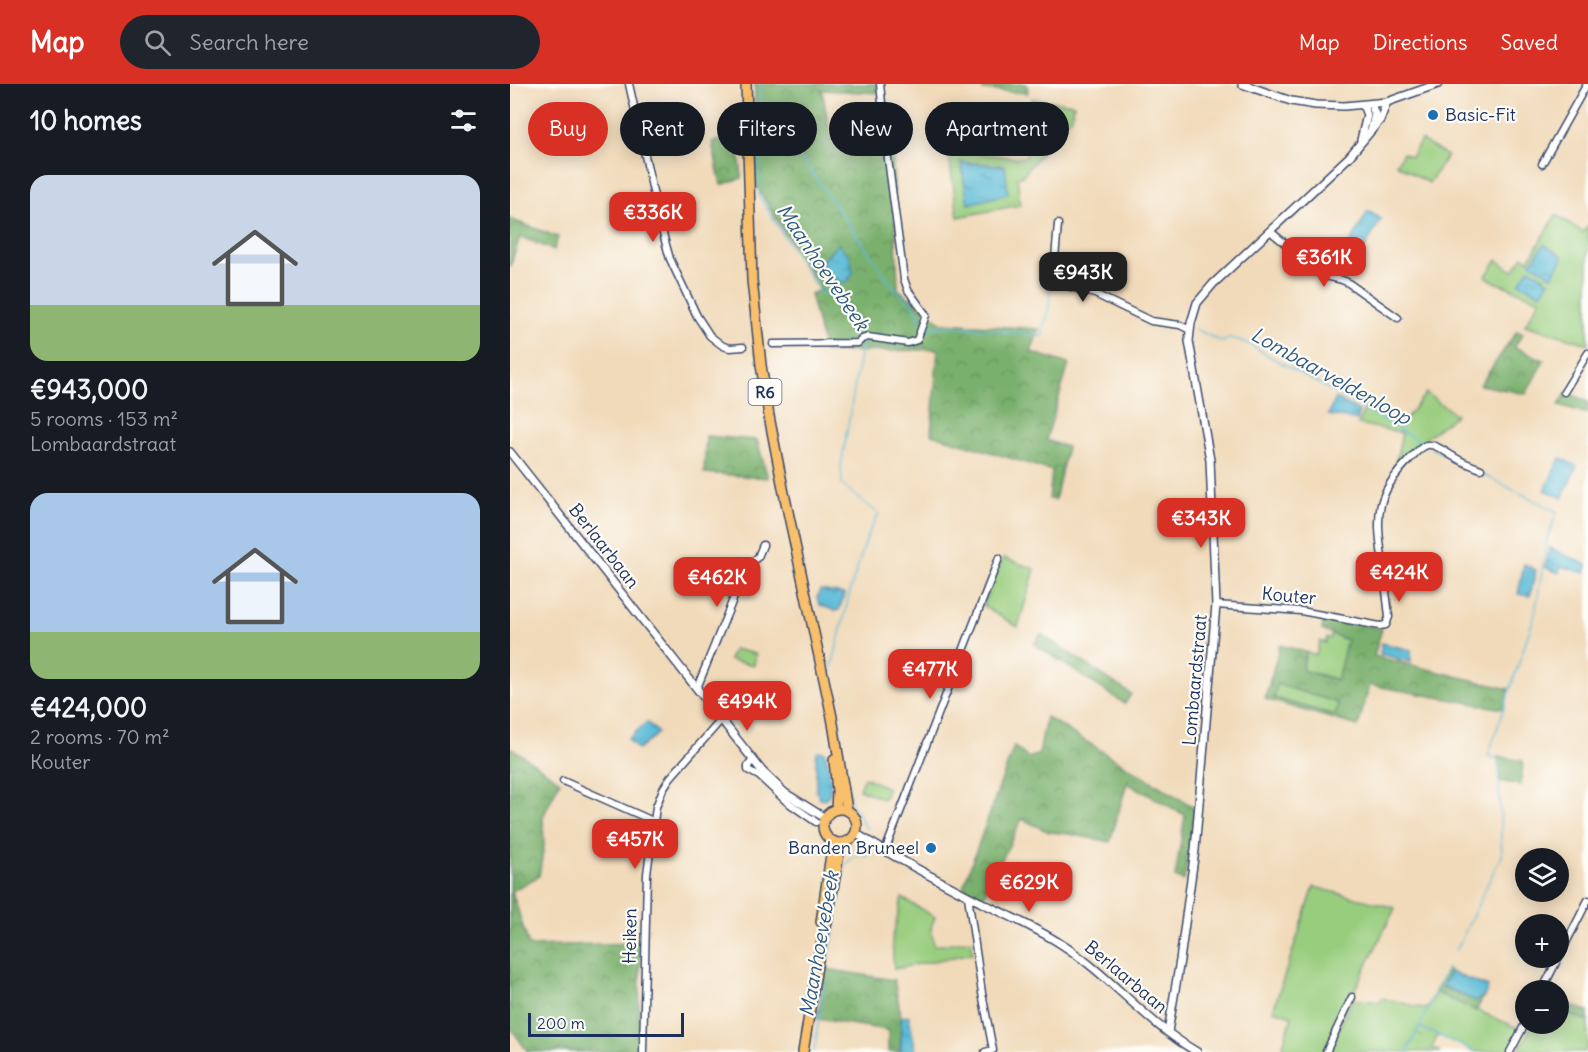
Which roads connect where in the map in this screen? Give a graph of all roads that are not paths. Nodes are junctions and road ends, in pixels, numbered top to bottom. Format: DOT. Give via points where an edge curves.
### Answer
graph roads {
  1 [pos="629,84"];
  2 [pos="746,84"];
  3 [pos="880,84"];
  4 [pos="1242,84"];
  5 [pos="1438,84"];
  6 [pos="1587,84"];
  7 [pos="1387,102"];
  8 [pos="1371,104"];
  9 [pos="1363,105"];
  10 [pos="1370,131"];
  11 [pos="1359,146"];
  12 [pos="1542,164"];
  13 [pos="1058,224"];
  14 [pos="1269,231"];
  15 [pos="1398,318"];
  16 [pos="1190,330"];
  17 [pos="773,344"];
  18 [pos="743,347"];
  19 [pos="1588,353"];
  20 [pos="1564,392"];
  21 [pos="510,452"];
  22 [pos="1481,469"];
  23 [pos="763,545"];
  24 [pos="999,558"];
  25 [pos="1216,605"];
  26 [pos="697,688"];
  27 [pos="826,695"];
  28 [pos="721,720"];
  29 [pos="563,781"];
  30 [pos="836,809"];
  31 [pos="847,810"];
  32 [pos="820,820"];
  33 [pos="654,821"];
  34 [pos="855,833"];
  35 [pos="837,842"];
  36 [pos="885,851"];
  37 [pos="968,896"];
  38 [pos="1588,900"];
  39 [pos="1547,980"];
  40 [pos="1352,997"];
  41 [pos="1168,1032"];
  42 [pos="1520,1034"];
  43 [pos="643,1052"];
  44 [pos="803,1052"];
  45 [pos="985,1052"];
  46 [pos="1197,1052"];
  47 [pos="1326,1052"];
  48 [pos="1510,1052"];
  1 -- 18 [label="street" via="670,259 710,336 723,346"];
  2 -- 27 [label="main road, R6" via="752,280 760,365"];
  3 -- 17 [label="street" via="904,279 926,315 917,340 908,343 868,337 858,343"];
  4 -- 9 [label="street" via="1303,103"];
  5 -- 7 [label="street"];
  6 -- 12 [label="street"];
  7 -- 8 [label="street"];
  7 -- 10 [label="street, Lombaardstraat" via="1380,120"];
  8 -- 9 [label="street"];
  8 -- 10 [label="street" via="1375,120"];
  9 -- 11 [label="street, Lombaardstraat" via="1367,115"];
  10 -- 11 [label="street, Lombaardstraat"];
  11 -- 14 [label="street, Lombaardstraat"];
  13 -- 16 [label="street" via="1053,282 1095,294 1151,321"];
  14 -- 15 [label="street" via="1323,275 1339,277"];
  14 -- 16 [label="street, Lombaardstraat" via="1197,303"];
  16 -- 25 [label="street, Lombaardstraat" via="1188,341 1210,460"];
  19 -- 20 [label="street"];
  21 -- 26 [label="street, Berlaarbaan"];
  22 -- 25 [label="street, Kouter" via="1428,444 1391,481 1378,516 1389,617 1386,625 1301,611"];
  23 -- 26 [label="street" via="758,557 736,574 734,597"];
  24 -- 36 [label="street"];
  25 -- 41 [label="street, Lombaardstraat" via="1195,850"];
  26 -- 28 [label="street, Berlaarbaan"];
  27 -- 30 [label="main road, R6"];
  27 -- 31 [label="main road, R6"];
  28 -- 32 [label="street, Berlaarbaan" via="767,777"];
  28 -- 33 [label="street, Heiken" via="663,789"];
  29 -- 33 [label="street"];
  30 -- 31 [label="main road"];
  30 -- 32 [label="main road"];
  31 -- 34 [label="main road, R6" via="855,820"];
  32 -- 35 [label="main road" via="828,838"];
  33 -- 43 [label="street, Heiken" via="647,874"];
  34 -- 35 [label="main road" via="850,840"];
  34 -- 36 [label="street, Berlaarbaan"];
  35 -- 44 [label="main road" via="832,895"];
  36 -- 37 [label="street, Berlaarbaan"];
  37 -- 41 [label="street, Berlaarbaan" via="1085,960"];
  37 -- 45 [label="street" via="993,1050"];
  38 -- 39 [label="street"];
  40 -- 47 [label="street"];
  41 -- 46 [label="street, Berlaarbaan"];
  42 -- 48 [label="street"];
}
